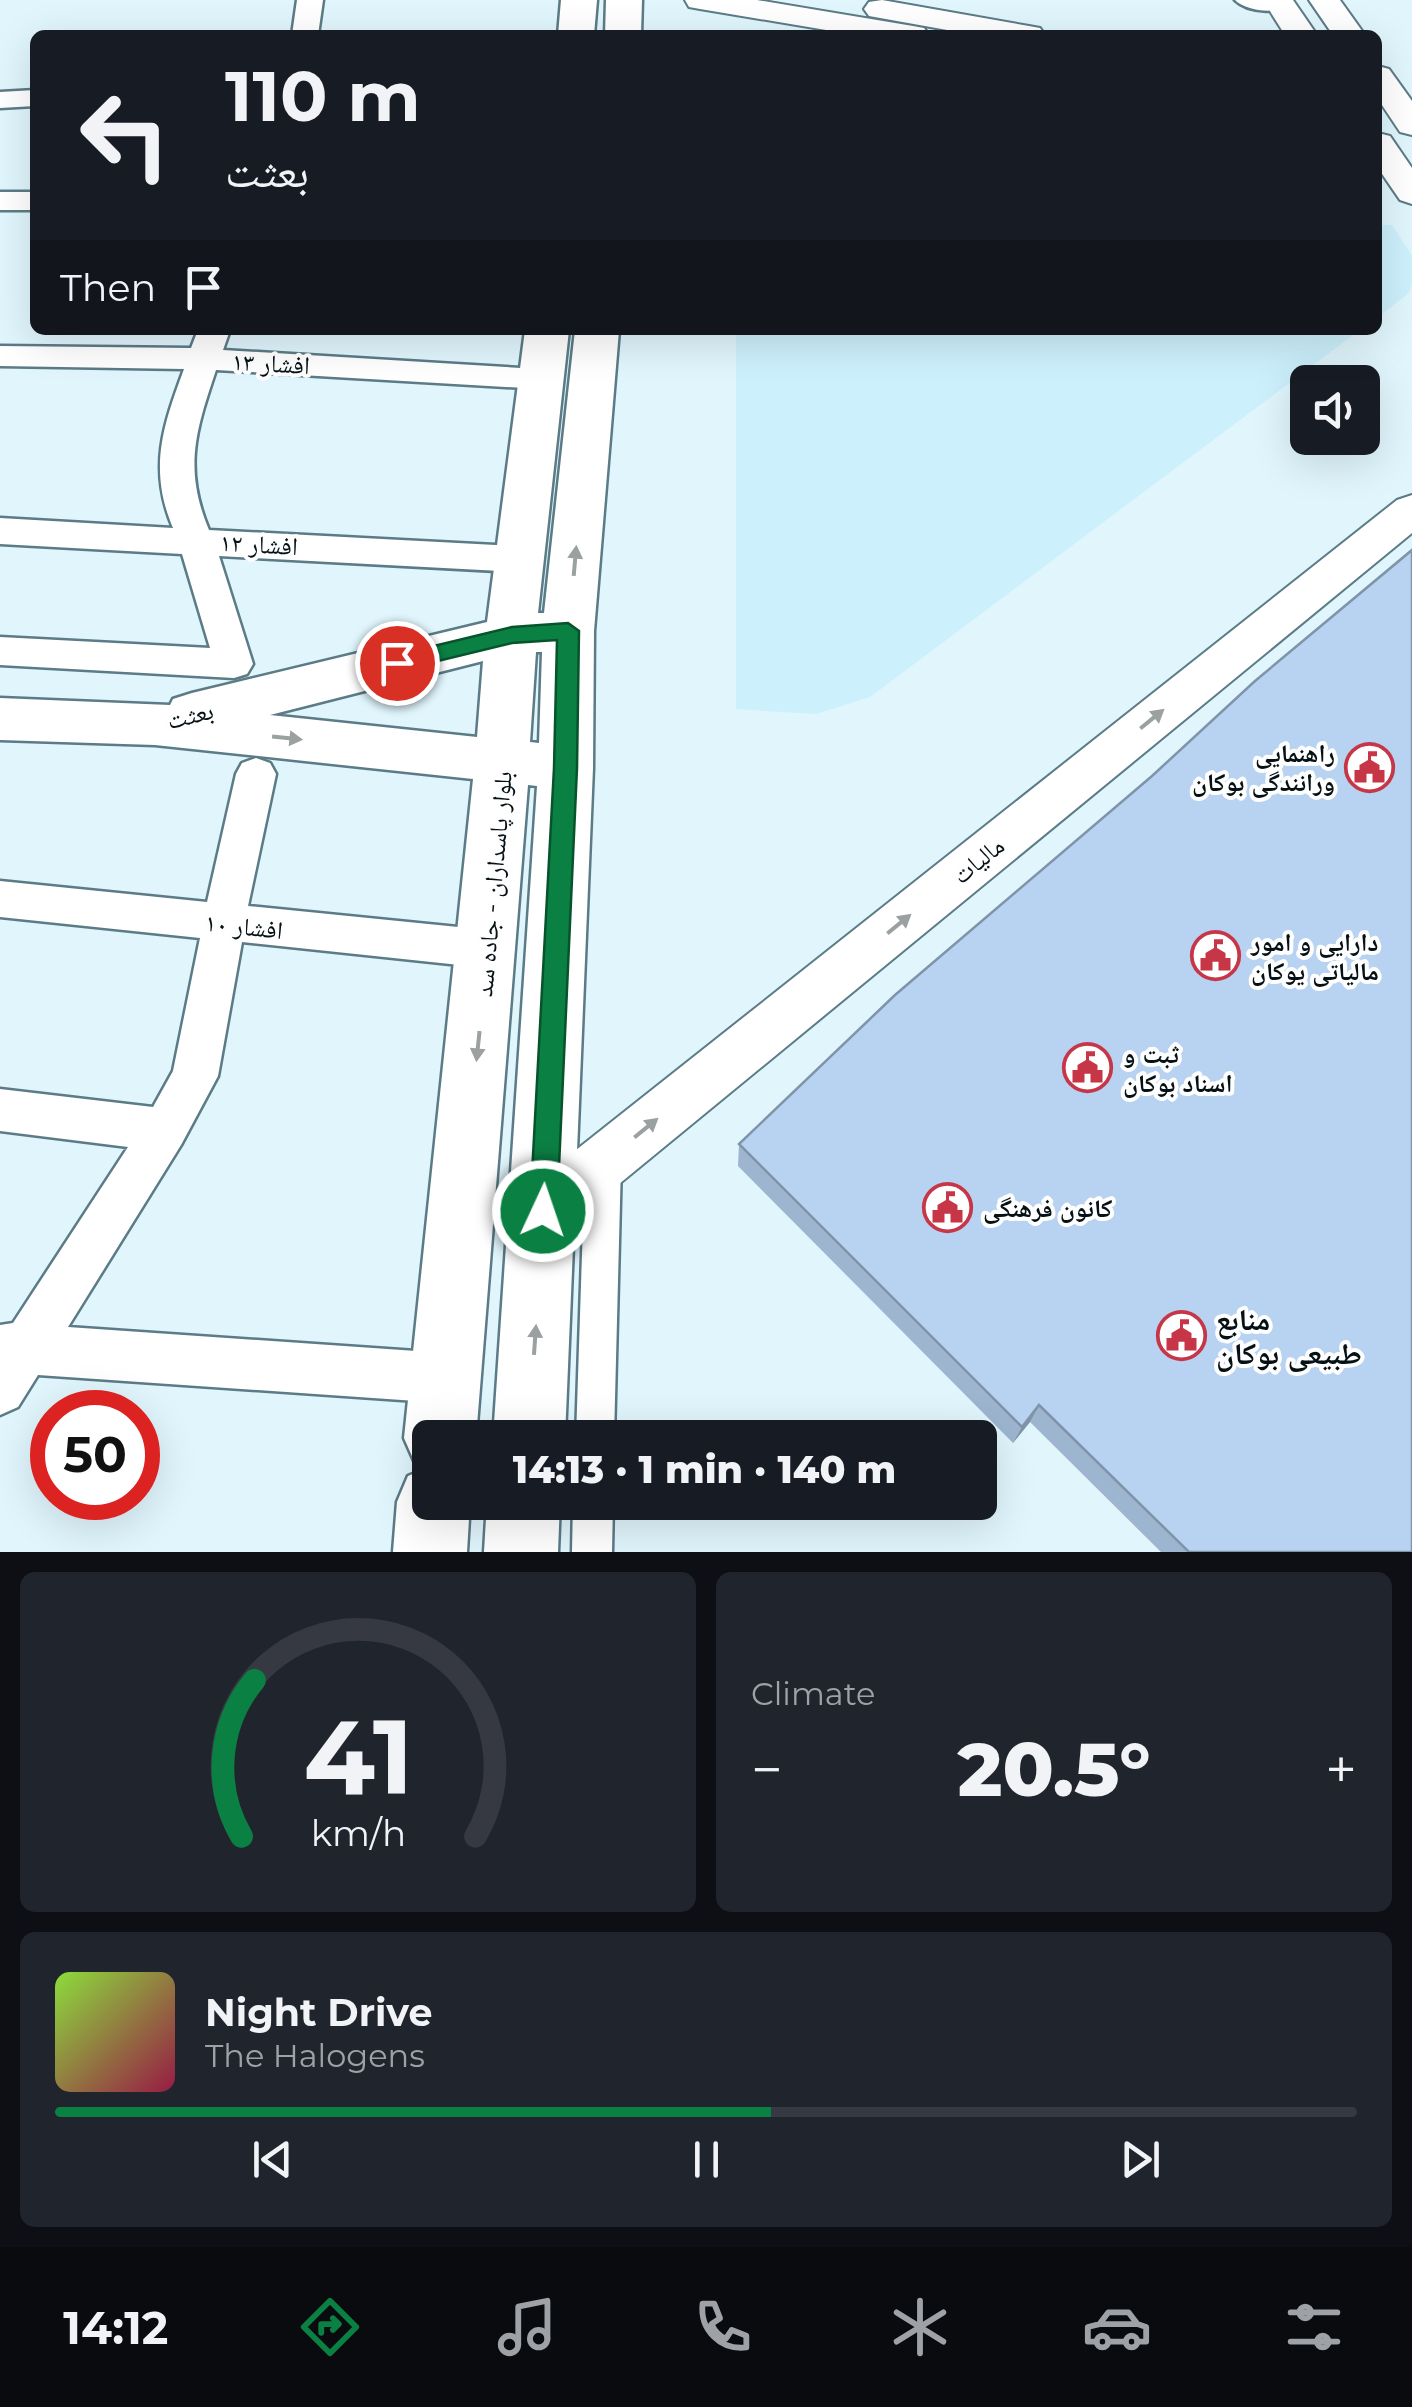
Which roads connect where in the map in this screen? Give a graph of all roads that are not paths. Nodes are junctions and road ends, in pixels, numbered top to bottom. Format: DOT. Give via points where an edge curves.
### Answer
graph roads {
  1 [pos="310,0"];
  2 [pos="579,0"];
  3 [pos="624,0"];
  4 [pos="700,0"];
  5 [pos="824,0"];
  6 [pos="1324,0"];
  7 [pos="1269,1"];
  8 [pos="306,30"];
  9 [pos="576,30"];
  10 [pos="623,30"];
  11 [pos="883,30"];
  12 [pos="1000,30"];
  13 [pos="1297,30"];
  14 [pos="1345,30"];
  15 [pos="1382,82"];
  16 [pos="30,98"];
  17 [pos="0,100"];
  18 [pos="1412,125"];
  19 [pos="1382,148"];
  20 [pos="1412,193"];
  21 [pos="0,200"];
  22 [pos="30,201"];
  23 [pos="546,335"];
  24 [pos="596,335"];
  25 [pos="208,345"];
  26 [pos="0,356"];
  27 [pos="542,378"];
  28 [pos="1412,510"];
  29 [pos="0,531"];
  30 [pos="196,540"];
  31 [pos="517,559"];
  32 [pos="540,633"];
  33 [pos="0,650"];
  34 [pos="0,719"];
  35 [pos="155,724"];
  36 [pos="504,762"];
  37 [pos="566,768"];
  38 [pos="256,774"];
  39 [pos="0,899"];
  40 [pos="222,924"];
  41 [pos="488,949"];
  42 [pos="0,1110"];
  43 [pos="165,1130"];
  44 [pos="603,1163"];
  45 [pos="543,1211"];
  46 [pos="9,1362"];
  47 [pos="445,1378"];
  48 [pos="442,1420"];
  49 [pos="529,1420"];
  50 [pos="596,1420"];
  51 [pos="433,1520"];
  52 [pos="523,1520"];
  53 [pos="593,1520"];
  54 [pos="430,1552"];
  55 [pos="521,1552"];
  56 [pos="592,1552"];
  1 -- 8 [label="street"];
  2 -- 9 [label="main road"];
  3 -- 10 [label="main road"];
  4 -- 11 [label="street"];
  5 -- 12 [label="street"];
  6 -- 14 [label="street"];
  7 -- 13 [label="street"];
  15 -- 18 [label="street"];
  16 -- 17 [label="street"];
  19 -- 20 [label="street"];
  21 -- 22 [label="street"];
  23 -- 27 [label="main road, بلوار پاسداران - جاده سد"];
  32 -- 24 [label="main road, بلوار پاسداران - جاده سد, one-way"];
  25 -- 26 [label="street, افشار ۱۳"];
  25 -- 27 [label="street, افشار ۱۳"];
  25 -- 30 [label="street" via="177,435 179,500"];
  27 -- 31 [label="main road, بلوار پاسداران - جاده سد"];
  44 -- 28 [label="street, مالیات, one-way"];
  29 -- 30 [label="street, افشار ۱۲"];
  30 -- 31 [label="street, افشار ۱۲"];
  30 -- 33 [label="street" via="234,664"];
  31 -- 32 [label="main road, بلوار پاسداران - جاده سد"];
  32 -- 35 [label="main road, بعثت"];
  32 -- 36 [label="main road, بلوار پاسداران - جاده سد"];
  32 -- 37 [label="main road, بلوار پاسداران - جاده سد"];
  34 -- 35 [label="main road"];
  35 -- 36 [label="main road, بعثت, one-way"];
  36 -- 37 [label="main road, بعثت"];
  36 -- 41 [label="main road, بلوار پاسداران - جاده سد"];
  37 -- 45 [label="main road, بلوار پاسداران - جاده سد"];
  38 -- 40 [label="street"];
  39 -- 40 [label="street, افشار ۱۰"];
  40 -- 41 [label="street, افشار ۱۰"];
  40 -- 43 [label="street" via="195,1076"];
  41 -- 47 [label="main road, بلوار پاسداران - جاده سد, one-way"];
  42 -- 43 [label="street"];
  43 -- 46 [label="street"];
  44 -- 45 [label="street, مالیات"];
  44 -- 50 [label="street"];
  49 -- 45 [label="main road, بلوار پاسداران - جاده سد, one-way"];
  46 -- 47 [label="street"];
  47 -- 48 [label="main road, بلوار پاسداران - جاده سد"];
  51 -- 54 [label="main road"];
  52 -- 55 [label="main road"];
  53 -- 56 [label="street"];
}
